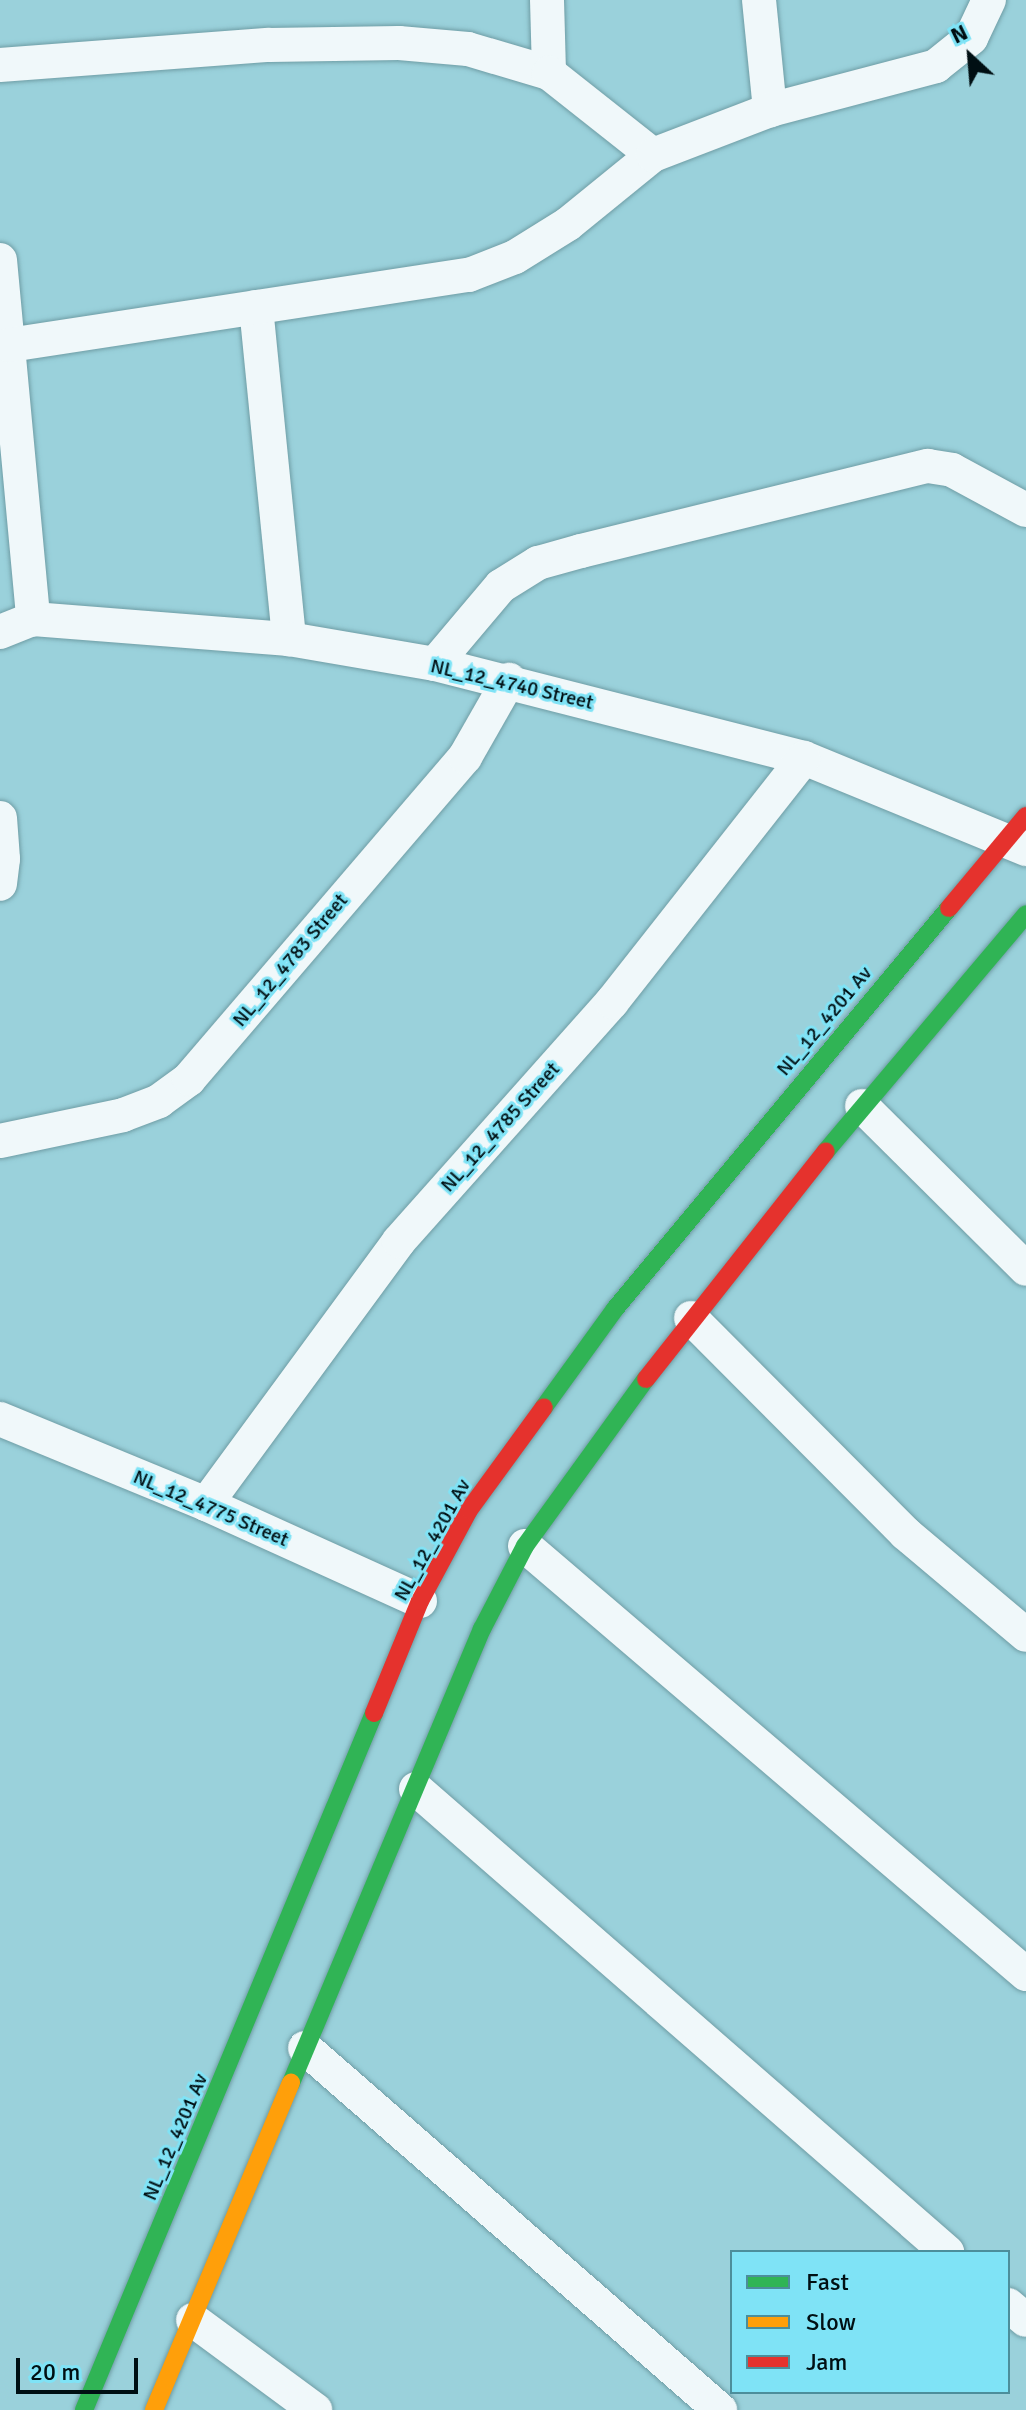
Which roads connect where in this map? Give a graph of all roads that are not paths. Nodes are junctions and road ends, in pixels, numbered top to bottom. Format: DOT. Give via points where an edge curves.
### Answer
graph roads {
  1 [pos="547,0"];
  2 [pos="759,0"];
  3 [pos="989,0"];
  4 [pos="0,65"];
  5 [pos="549,73"];
  6 [pos="770,110"];
  7 [pos="653,155"];
  8 [pos="0,260"];
  9 [pos="256,307"];
  10 [pos="9,345"];
  11 [pos="1026,510"];
  12 [pos="33,619"];
  13 [pos="0,632"];
  14 [pos="289,639"];
  15 [pos="435,664"];
  16 [pos="509,680"];
  17 [pos="804,758"];
  18 [pos="0,818"];
  19 [pos="1019,835"];
  20 [pos="0,884"];
  21 [pos="1026,915"];
  22 [pos="862,1106"];
  23 [pos="0,1141"];
  24 [pos="1026,1269"];
  25 [pos="691,1318"];
  26 [pos="0,1419"];
  27 [pos="206,1504"];
  28 [pos="525,1546"];
  29 [pos="420,1601"];
  30 [pos="1026,1635"];
  31 [pos="416,1789"];
  32 [pos="1026,1974"];
  33 [pos="305,2048"];
  34 [pos="945,2250"];
  35 [pos="1010,2307"];
  36 [pos="193,2320"];
  37 [pos="1026,2320"];
  38 [pos="84,2410"];
  39 [pos="154,2410"];
  40 [pos="315,2410"];
  41 [pos="720,2410"];
  1 -- 5 [label="street"];
  2 -- 6 [label="street"];
  3 -- 6 [label="street" via="971,38 936,66"];
  4 -- 5 [label="street" via="269,45 399,43 468,49"];
  5 -- 7 [label="street"];
  6 -- 7 [label="street"];
  7 -- 9 [label="street" via="568,224 515,257 469,275"];
  8 -- 10 [label="street"];
  9 -- 10 [label="street"];
  9 -- 14 [label="street"];
  10 -- 12 [label="street"];
  11 -- 15 [label="street" via="952,470 928,466 581,551 538,563 501,586"];
  12 -- 13 [label="street, NL_12_4740 Street"];
  12 -- 14 [label="street, NL_12_4740 Street"];
  14 -- 15 [label="street, NL_12_4740 Street"];
  15 -- 16 [label="street, NL_12_4740 Street"];
  16 -- 17 [label="street, NL_12_4740 Street"];
  16 -- 23 [label="street, NL_12_4783 Street" via="465,757 189,1079 159,1101 123,1115"];
  17 -- 19 [label="street, NL_12_4740 Street"];
  17 -- 27 [label="street, NL_12_4785 Street" via="612,1002 399,1241"];
  18 -- 20 [label="street"];
  19 -- 29 [label="main road, NL_12_4201 Av" via="615,1309 469,1510"];
  21 -- 22 [label="main road"];
  22 -- 24 [label="street"];
  22 -- 25 [label="main road"];
  25 -- 28 [label="main road"];
  25 -- 30 [label="street" via="905,1533"];
  26 -- 27 [label="street, NL_12_4775 Street"];
  27 -- 29 [label="street, NL_12_4775 Street"];
  28 -- 31 [label="main road" via="482,1629"];
  28 -- 32 [label="street"];
  29 -- 38 [label="main road, NL_12_4201 Av"];
  31 -- 33 [label="main road"];
  31 -- 34 [label="street"];
  33 -- 36 [label="main road"];
  33 -- 41 [label="street"];
  35 -- 37 [label="street"];
  36 -- 39 [label="main road"];
  36 -- 40 [label="street"];
}
